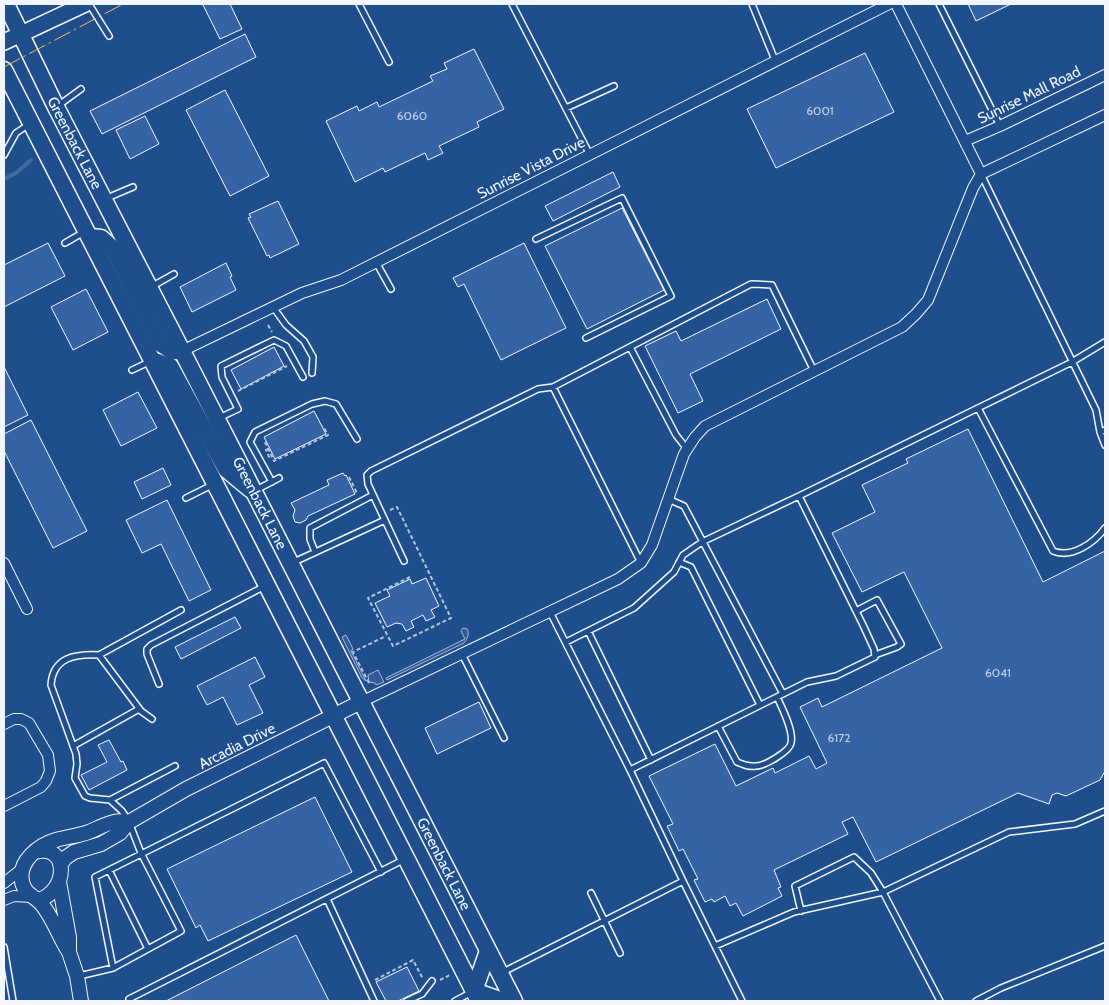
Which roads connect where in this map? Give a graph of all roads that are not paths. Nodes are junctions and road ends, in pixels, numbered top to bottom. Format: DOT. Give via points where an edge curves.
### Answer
graph roads {
  1 [pos="6,4"];
  2 [pos="85,4"];
  3 [pos="89,4"];
  4 [pos="360,4"];
  5 [pos="512,4"];
  6 [pos="752,4"];
  7 [pos="889,4"];
  8 [pos="896,4"];
  9 [pos="939,4"];
  10 [pos="21,34"];
  11 [pos="109,36"];
  12 [pos="4,42"];
  13 [pos="775,60"];
  14 [pos="389,62"];
  15 [pos="4,70"];
  16 [pos="1105,74"];
  17 [pos="614,86"];
  18 [pos="81,90"];
  19 [pos="56,107"];
  20 [pos="566,108"];
  21 [pos="1105,115"];
  22 [pos="30,123"];
  23 [pos="1000,126"];
  24 [pos="965,141"];
  25 [pos="4,155"];
  26 [pos="590,155"];
  27 [pos="981,174"];
  28 [pos="133,187"];
  29 [pos="104,200"];
  30 [pos="88,234"];
  31 [pos="536,239"];
  32 [pos="65,243"];
  33 [pos="376,262"];
  34 [pos="174,274"];
  35 [pos="149,288"];
  36 [pos="390,289"];
  37 [pos="273,307"];
  38 [pos="586,338"];
  39 [pos="1105,342"];
  40 [pos="630,347"];
  41 [pos="182,351"];
  42 [pos="152,360"];
  43 [pos="1072,362"];
  44 [pos="132,370"];
  45 [pos="312,372"];
  46 [pos="814,372"];
  47 [pos="303,377"];
  48 [pos="553,387"];
  49 [pos="978,408"];
  50 [pos="217,419"];
  51 [pos="1103,431"];
  52 [pos="357,439"];
  53 [pos="1105,445"];
  54 [pos="687,449"];
  55 [pos="279,478"];
  56 [pos="272,482"];
  57 [pos="215,484"];
  58 [pos="254,492"];
  59 [pos="373,495"];
  60 [pos="799,496"];
  61 [pos="186,498"];
  62 [pos="668,499"];
  63 [pos="383,517"];
  64 [pos="1105,528"];
  65 [pos="702,542"];
  66 [pos="315,552"];
  67 [pos="404,561"];
  68 [pos="4,562"];
  69 [pos="679,562"];
  70 [pos="641,563"];
  71 [pos="291,564"];
  72 [pos="266,585"];
  73 [pos="27,610"];
  74 [pos="181,610"];
  75 [pos="856,611"];
  76 [pos="550,612"];
  77 [pos="588,631"];
  78 [pos="566,642"];
  79 [pos="462,654"];
  80 [pos="99,655"];
  81 [pos="875,655"];
  82 [pos="158,684"];
  83 [pos="780,696"];
  84 [pos="361,702"];
  85 [pos="760,705"];
  86 [pos="140,709"];
  87 [pos="334,716"];
  88 [pos="152,719"];
  89 [pos="4,724"];
  90 [pos="718,726"];
  91 [pos="504,738"];
  92 [pos="73,746"];
  93 [pos="651,760"];
  94 [pos="175,766"];
  95 [pos="630,770"];
  96 [pos="110,800"];
  97 [pos="4,806"];
  98 [pos="1105,811"];
  99 [pos="129,822"];
  100 [pos="35,852"];
  101 [pos="141,854"];
  102 [pos="406,859"];
  103 [pos="61,864"];
  104 [pos="23,868"];
  105 [pos="109,870"];
  106 [pos="381,872"];
  107 [pos="683,881"];
  108 [pos="59,882"];
  109 [pos="4,883"];
  110 [pos="883,892"];
  111 [pos="591,893"];
  112 [pos="35,898"];
  113 [pos="327,899"];
  114 [pos="4,900"];
  115 [pos="800,910"];
  116 [pos="604,920"];
  117 [pos="715,946"];
  118 [pos="1105,946"];
  119 [pos="4,947"];
  120 [pos="148,949"];
  121 [pos="488,951"];
  122 [pos="69,952"];
  123 [pos="620,953"];
  124 [pos="113,968"];
  125 [pos="500,974"];
  126 [pos="76,976"];
  127 [pos="431,980"];
  128 [pos="477,996"];
  129 [pos="129,999"];
  130 [pos="13,1001"];
  131 [pos="81,1001"];
  132 [pos="374,1001"];
  133 [pos="407,1001"];
  134 [pos="455,1001"];
  135 [pos="503,1001"];
  136 [pos="514,1001"];
  137 [pos="742,1001"];
  138 [pos="940,1001"];
  139 [pos="976,1001"];
  1 -- 10 [label="main road, Greenback Lane"];
  2 -- 10 [label="main road"];
  3 -- 11 [label="lane"];
  4 -- 14 [label="lane"];
  5 -- 20 [label="lane"];
  6 -- 13 [label="lane"];
  7 -- 13 [label="street, Sunrise Vista Drive"];
  8 -- 24 [label="street"];
  9 -- 23 [label="lane"];
  10 -- 12 [label="main road"];
  10 -- 19 [label="main road, Greenback Lane"];
  13 -- 26 [label="street, Sunrise Vista Drive"];
  15 -- 22 [label="main road, Greenback Lane"];
  16 -- 23 [label="street, Sunrise Mall Road"];
  17 -- 20 [label="lane"];
  18 -- 19 [label="lane"];
  19 -- 29 [label="main road, Greenback Lane"];
  20 -- 26 [label="lane"];
  21 -- 27 [label="street"];
  22 -- 25 [label="lane" via="16,134"];
  22 -- 30 [label="main road, Greenback Lane"];
  23 -- 24 [label="street, Sunrise Mall Road"];
  24 -- 27 [label="street"];
  26 -- 33 [label="street, Sunrise Vista Drive"];
  27 -- 43 [label="lane"];
  27 -- 46 [label="street" via="928,300 902,327"];
  28 -- 29 [label="lane"];
  29 -- 35 [label="main road, Greenback Lane"];
  30 -- 32 [label="lane"];
  30 -- 41 [label="main road" via="101,238 113,249 160,344 172,351"];
  30 -- 42 [label="main road, Greenback Lane"];
  31 -- 38 [label="lane" via="622,198 671,296"];
  33 -- 36 [label="lane"];
  33 -- 37 [label="street, Sunrise Vista Drive"];
  34 -- 35 [label="lane"];
  35 -- 41 [label="main road, Greenback Lane"];
  37 -- 41 [label="street, Sunrise Vista Drive"];
  37 -- 45 [label="lane" via="286,325 304,341 313,357"];
  39 -- 43 [label="lane"];
  40 -- 46 [label="lane" via="751,284 772,285"];
  40 -- 48 [label="lane"];
  40 -- 54 [label="lane" via="676,435"];
  41 -- 50 [label="main road, Greenback Lane"];
  42 -- 44 [label="lane"];
  42 -- 57 [label="main road, Greenback Lane" via="185,433"];
  42 -- 58 [label="main road" via="170,366 226,469"];
  43 -- 49 [label="lane"];
  43 -- 51 [label="lane"];
  46 -- 54 [label="street" via="705,426"];
  47 -- 50 [label="lane" via="286,346 274,340 221,366 222,377 238,410"];
  48 -- 59 [label="lane" via="538,389 371,471 367,479"];
  48 -- 70 [label="lane"];
  49 -- 60 [label="lane"];
  49 -- 64 [label="lane" via="1053,551 1076,550 1095,539"];
  50 -- 58 [label="main road, Greenback Lane"];
  51 -- 53 [label="lane"];
  52 -- 56 [label="lane" via="336,404 325,401 312,404 255,432 250,442"];
  54 -- 62 [label="street"];
  55 -- 56 [label="lane"];
  56 -- 58 [label="lane"];
  57 -- 61 [label="lane"];
  57 -- 72 [label="main road, Greenback Lane"];
  58 -- 71 [label="main road, Greenback Lane"];
  59 -- 63 [label="lane"];
  59 -- 66 [label="lane" via="310,528"];
  60 -- 65 [label="lane"];
  60 -- 75 [label="lane"];
  62 -- 65 [label="lane" via="684,506"];
  62 -- 70 [label="street" via="652,545"];
  63 -- 66 [label="lane"];
  63 -- 67 [label="lane"];
  65 -- 69 [label="lane" via="683,554"];
  65 -- 83 [label="lane"];
  66 -- 71 [label="lane"];
  68 -- 73 [label="street"];
  69 -- 77 [label="lane" via="674,572 634,608"];
  69 -- 85 [label="lane" via="691,567"];
  70 -- 76 [label="street" via="618,579"];
  71 -- 84 [label="main road, Greenback Lane"];
  72 -- 82 [label="lane" via="151,645 148,659"];
  72 -- 87 [label="main road, Greenback Lane"];
  74 -- 80 [label="lane"];
  75 -- 81 [label="lane"];
  75 -- 81 [label="lane" via="879,601 900,644"];
  76 -- 78 [label="lane"];
  76 -- 79 [label="street"];
  77 -- 78 [label="lane"];
  77 -- 93 [label="lane"];
  78 -- 95 [label="lane"];
  79 -- 84 [label="street"];
  79 -- 91 [label="lane"];
  80 -- 86 [label="lane"];
  80 -- 92 [label="lane" via="71,656 52,674 51,686"];
  81 -- 83 [label="lane" via="836,676 807,682"];
  83 -- 85 [label="lane"];
  83 -- 90 [label="lane" via="791,743 787,751 759,766 748,767 737,762"];
  84 -- 87 [label="street, Arcadia Drive"];
  84 -- 121 [label="main road, Greenback Lane"];
  85 -- 90 [label="lane"];
  86 -- 88 [label="lane"];
  86 -- 92 [label="lane"];
  87 -- 99 [label="street, Arcadia Drive"];
  87 -- 102 [label="main road, Greenback Lane"];
  89 -- 97 [label="street" via="21,719 29,723 48,755 50,771 41,787"];
  90 -- 93 [label="lane"];
  92 -- 96 [label="lane" via="76,778 85,796"];
  93 -- 95 [label="lane"];
  94 -- 96 [label="lane"];
  95 -- 107 [label="lane"];
  96 -- 99 [label="lane"];
  98 -- 110 [label="lane" via="1076,824 1009,832"];
  99 -- 100 [label="street, Arcadia Drive" via="115,821 49,843"];
  99 -- 101 [label="lane"];
  99 -- 103 [label="street, Arcadia Drive" via="120,833 101,844 74,852"];
  100 -- 103 [label="street" via="53,853"];
  100 -- 104 [label="street"];
  101 -- 105 [label="lane"];
  101 -- 106 [label="lane" via="324,763"];
  101 -- 120 [label="lane" via="181,931"];
  102 -- 106 [label="lane"];
  102 -- 128 [label="main road, Greenback Lane"];
  103 -- 108 [label="street"];
  104 -- 109 [label="street"];
  104 -- 112 [label="street" via="23,886"];
  105 -- 120 [label="lane"];
  105 -- 124 [label="lane" via="95,877"];
  106 -- 113 [label="lane"];
  107 -- 116 [label="lane"];
  107 -- 117 [label="lane"];
  108 -- 112 [label="street" via="50,894"];
  108 -- 122 [label="street"];
  110 -- 115 [label="lane"];
  110 -- 115 [label="lane" via="871,873 854,857 795,886"];
  110 -- 138 [label="lane"];
  111 -- 116 [label="lane"];
  112 -- 114 [label="street" via="14,896"];
  112 -- 122 [label="street" via="49,914"];
  113 -- 129 [label="lane"];
  113 -- 132 [label="lane"];
  115 -- 117 [label="lane"];
  116 -- 123 [label="lane"];
  116 -- 125 [label="lane"];
  117 -- 137 [label="lane"];
  118 -- 139 [label="lane"];
  119 -- 130 [label="lane"];
  120 -- 124 [label="lane"];
  121 -- 125 [label="main road, Greenback Lane"];
  121 -- 128 [label="main road"];
  122 -- 126 [label="street"];
  124 -- 126 [label="lane"];
  125 -- 136 [label="main road, Greenback Lane"];
  126 -- 131 [label="street"];
  127 -- 133 [label="lane" via="422,994"];
  128 -- 134 [label="lane"];
  128 -- 135 [label="main road"];
}
